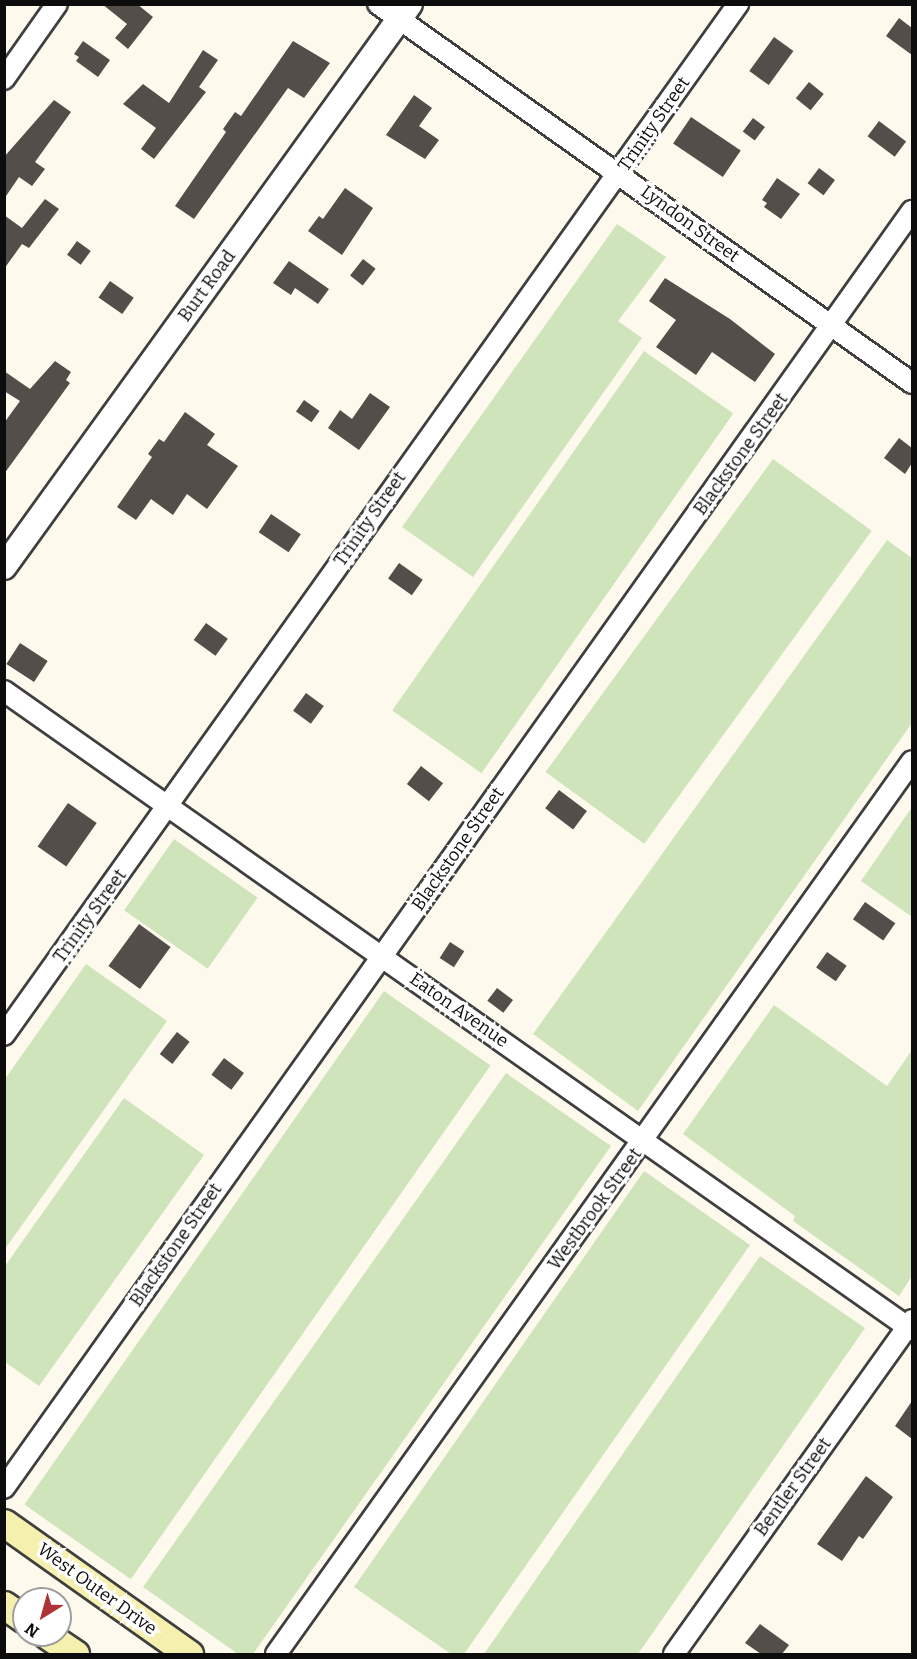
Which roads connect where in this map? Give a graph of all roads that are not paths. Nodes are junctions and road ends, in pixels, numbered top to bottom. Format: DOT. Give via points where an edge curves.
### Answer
graph roads {
  1 [pos="57,4"];
  2 [pos="378,4"];
  3 [pos="738,4"];
  4 [pos="405,12"];
  5 [pos="4,78"];
  6 [pos="620,173"];
  7 [pos="912,211"];
  8 [pos="832,325"];
  9 [pos="912,383"];
  10 [pos="4,567"];
  11 [pos="4,691"];
  12 [pos="912,761"];
  13 [pos="168,807"];
  14 [pos="382,956"];
  15 [pos="4,1035"];
  16 [pos="643,1141"];
  17 [pos="911,1326"];
  18 [pos="4,1488"];
  19 [pos="4,1523"];
  20 [pos="189,1654"];
  21 [pos="276,1654"];
  22 [pos="674,1654"];
  1 -- 5 [label="street"];
  2 -- 4 [label="street, Lyndon Street"];
  3 -- 6 [label="street, Trinity Street"];
  4 -- 6 [label="street, Lyndon Street"];
  4 -- 10 [label="street, Burt Road"];
  6 -- 8 [label="street, Lyndon Street"];
  6 -- 13 [label="street, Trinity Street"];
  7 -- 8 [label="street, Blackstone Street"];
  8 -- 9 [label="street, Lyndon Street"];
  8 -- 14 [label="street, Blackstone Street"];
  11 -- 13 [label="street, Eaton Avenue"];
  12 -- 16 [label="street, Westbrook Street"];
  13 -- 14 [label="street, Eaton Avenue"];
  13 -- 15 [label="street, Trinity Street"];
  14 -- 16 [label="street, Eaton Avenue"];
  14 -- 18 [label="street, Blackstone Street"];
  16 -- 17 [label="street, Eaton Avenue"];
  16 -- 21 [label="street, Westbrook Street"];
  17 -- 22 [label="street, Bentler Street"];
  19 -- 20 [label="main road, West Outer Drive"];
}
